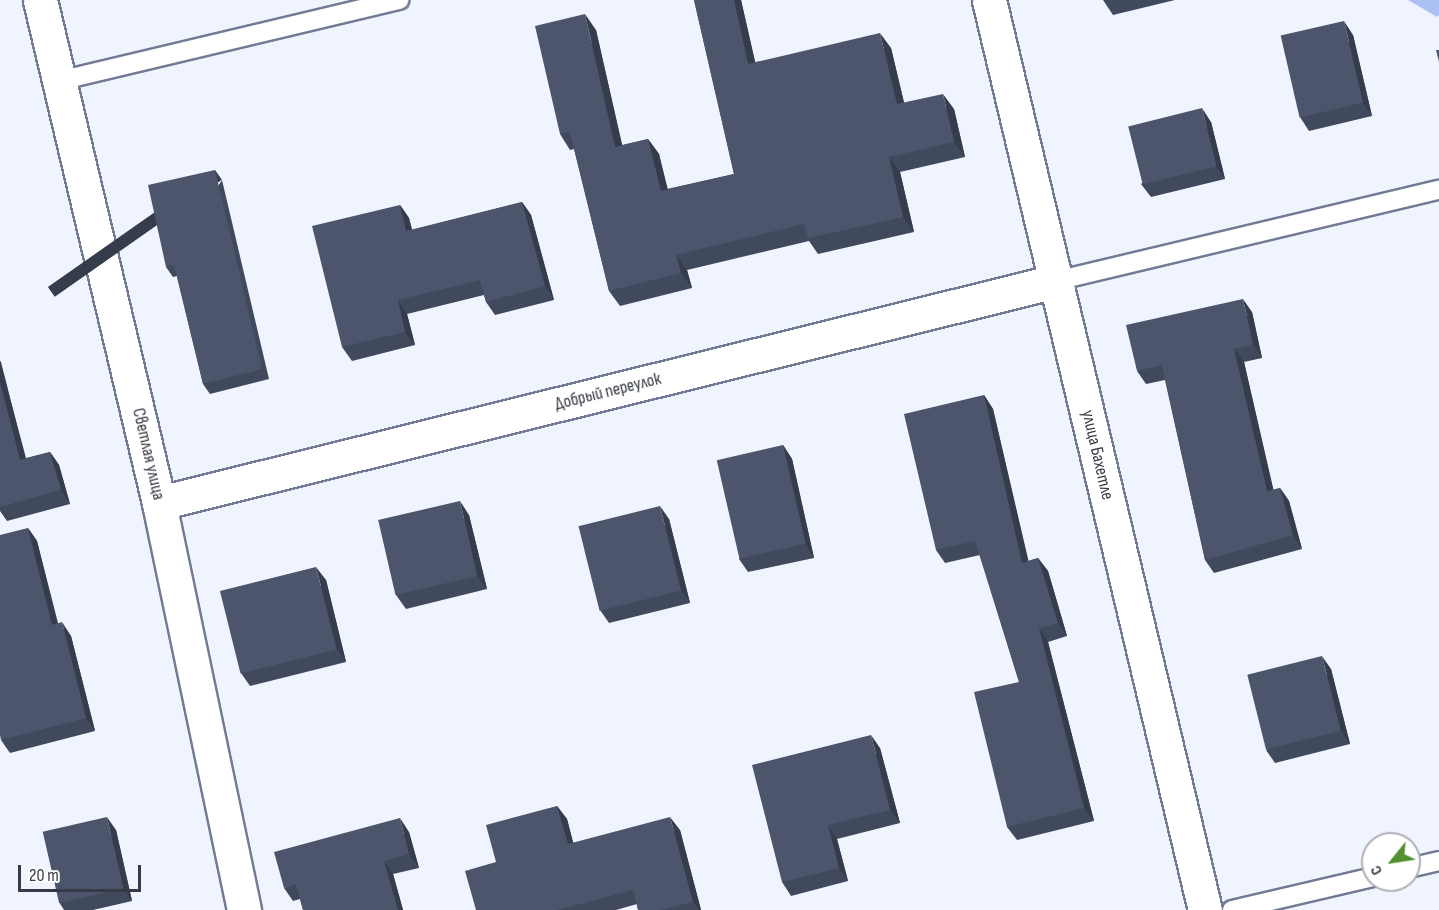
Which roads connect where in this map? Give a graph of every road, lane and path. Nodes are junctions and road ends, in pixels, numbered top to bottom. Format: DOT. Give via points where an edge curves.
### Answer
graph roads {
  1 [pos="39,0"];
  2 [pos="399,0"];
  3 [pos="989,0"];
  4 [pos="59,81"];
  5 [pos="1439,190"];
  6 [pos="1056,281"];
  7 [pos="159,503"];
  8 [pos="1439,861"];
  9 [pos="1421,865"];
  10 [pos="1361,880"];
  11 [pos="244,910"];
  12 [pos="1205,910"];
  13 [pos="1232,910"];
  1 -- 4 [label="street, Светлая улица"];
  2 -- 4 [label="lane"];
  3 -- 6 [label="street, улица Бахетле"];
  4 -- 7 [label="street, Светлая улица"];
  5 -- 6 [label="lane"];
  6 -- 7 [label="street, Добрый переулок"];
  6 -- 12 [label="street, улица Бахетле"];
  7 -- 11 [label="street, Светлая улица"];
  8 -- 9 [label="lane"];
  10 -- 13 [label="lane"];
}
